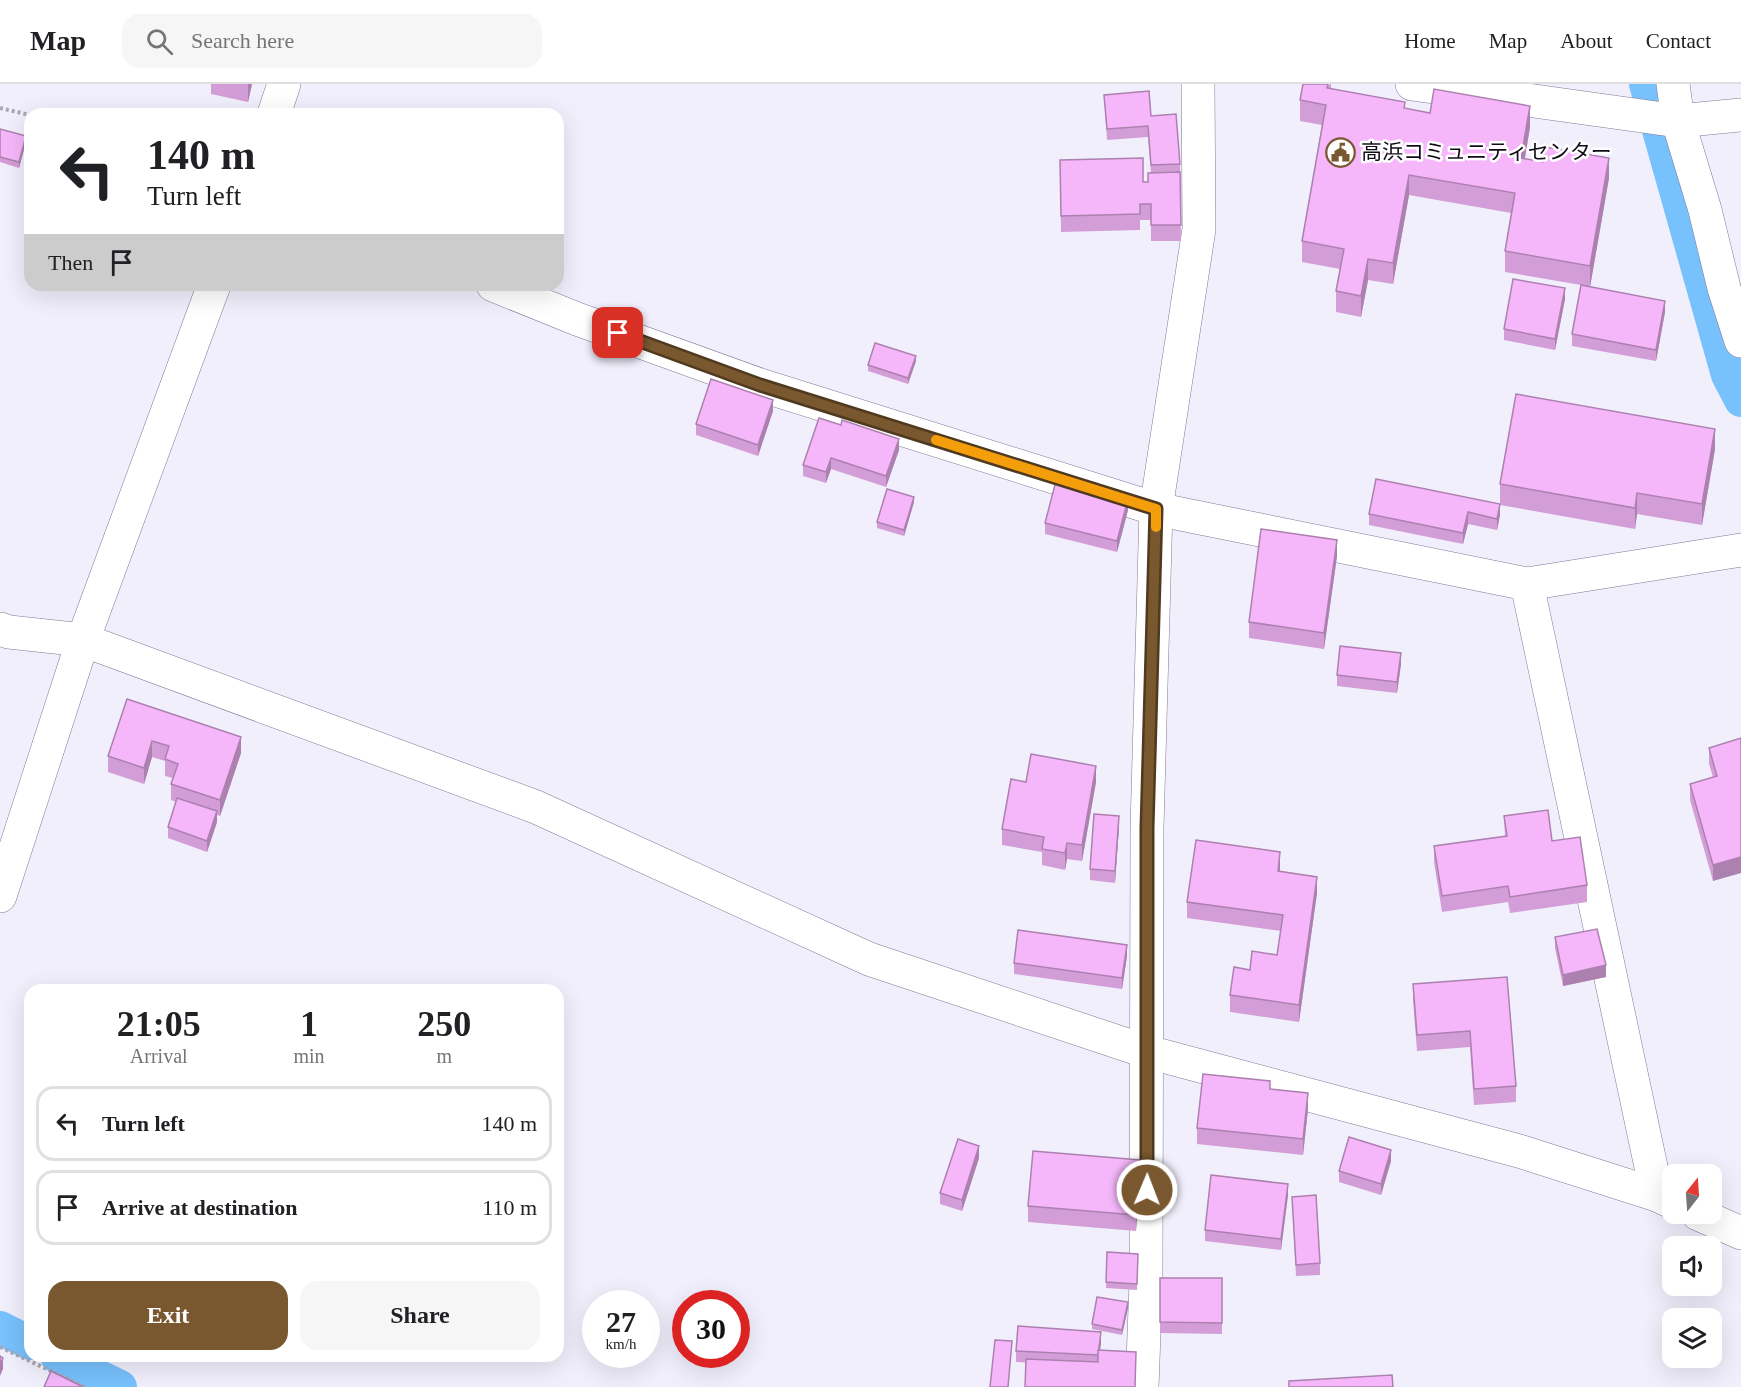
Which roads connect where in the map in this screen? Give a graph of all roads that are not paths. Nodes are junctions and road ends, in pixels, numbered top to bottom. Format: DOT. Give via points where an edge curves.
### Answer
graph roads {
  1 [pos="284,84"];
  2 [pos="1198,84"];
  3 [pos="1412,84"];
  4 [pos="1673,84"];
  5 [pos="276,108"];
  6 [pos="1741,115"];
  7 [pos="1678,121"];
  8 [pos="212,291"];
  9 [pos="508,291"];
  10 [pos="1741,341"];
  11 [pos="1156,509"];
  12 [pos="1741,550"];
  13 [pos="1527,584"];
  14 [pos="0,629"];
  15 [pos="84,640"];
  16 [pos="0,896"];
  17 [pos="1148,1052"];
  18 [pos="1662,1186"];
  19 [pos="1662,1198"];
  20 [pos="1721,1224"];
  21 [pos="1741,1233"];
  22 [pos="1142,1387"];
  1 -- 5 [label="street"];
  2 -- 11 [label="street" via="1199,229"];
  3 -- 7 [label="street"];
  4 -- 7 [label="street"];
  6 -- 7 [label="street"];
  7 -- 10 [label="street"];
  8 -- 15 [label="street"];
  9 -- 11 [label="street" via="760,385"];
  11 -- 13 [label="street"];
  11 -- 17 [label="street" via="1147,828"];
  12 -- 13 [label="street"];
  13 -- 18 [label="street"];
  14 -- 15 [label="street"];
  15 -- 16 [label="street"];
  15 -- 17 [label="street" via="536,807 869,959"];
  17 -- 19 [label="street" via="1519,1151"];
  17 -- 22 [label="street"];
  20 -- 21 [label="street"];
}
